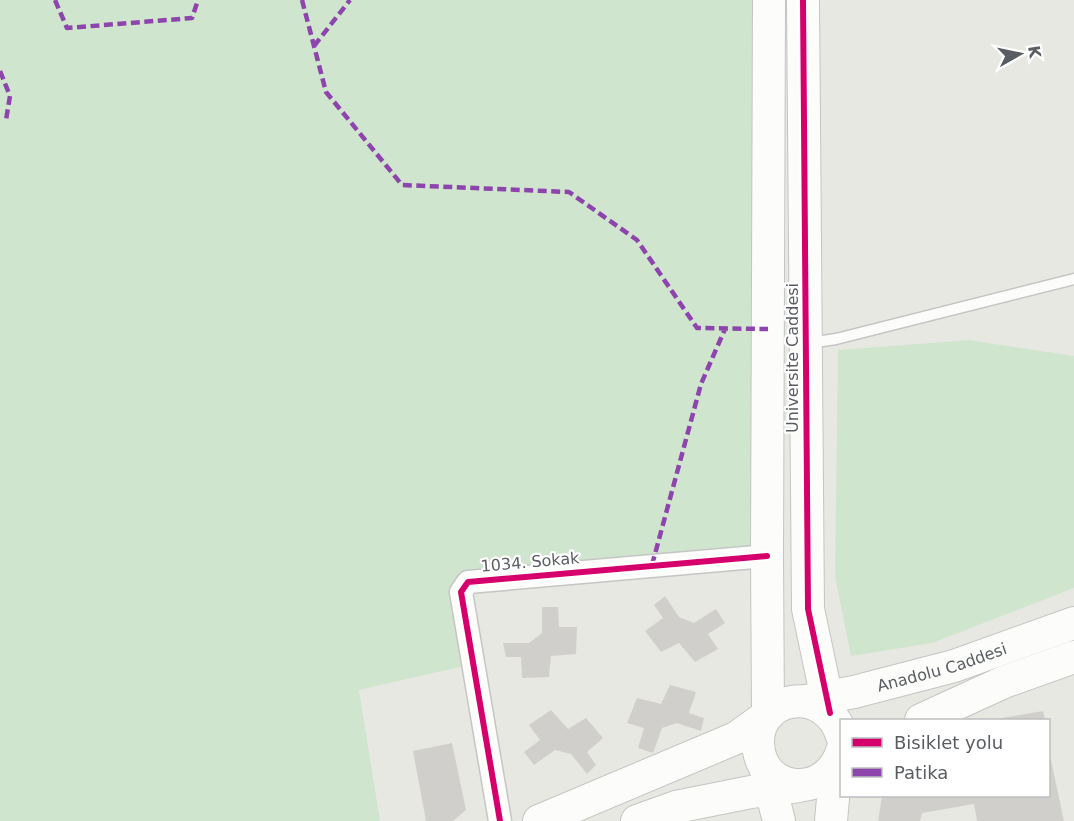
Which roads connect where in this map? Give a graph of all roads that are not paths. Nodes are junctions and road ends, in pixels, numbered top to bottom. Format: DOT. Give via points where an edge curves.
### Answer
graph roads {
  1 [pos="769,0"];
  2 [pos="803,0"];
  3 [pos="1074,279"];
  4 [pos="806,344"];
  5 [pos="767,556"];
  6 [pos="1074,623"];
  7 [pos="1074,657"];
  8 [pos="768,715"];
  9 [pos="856,719"];
  10 [pos="923,719"];
  11 [pos="832,732"];
  12 [pos="779,781"];
  13 [pos="500,821"];
  14 [pos="540,821"];
  15 [pos="637,821"];
  16 [pos="779,821"];
  17 [pos="831,821"];
  1 -- 5 [label="street, Universite Caddesi"];
  2 -- 4 [label="street, Universite Caddesi"];
  3 -- 4 [label="lane"];
  4 -- 11 [label="street, Universite Caddesi" via="808,609"];
  5 -- 8 [label="street, Universite Caddesi"];
  5 -- 13 [label="street, 1034. Sokak" via="468,582 461,592"];
  6 -- 9 [label="street, Anadolu Caddesi" via="954,666"];
  7 -- 10 [label="street, Anadolu Caddesi" via="1004,682"];
  8 -- 11 [label="street" via="792,702"];
  8 -- 12 [label="street" via="761,727 759,754"];
  8 -- 14 [label="street" via="736,738"];
  11 -- 12 [label="street" via="827,776 815,783"];
  11 -- 17 [label="street, Universite Caddesi"];
  12 -- 15 [label="street"];
  12 -- 16 [label="street"];
}
